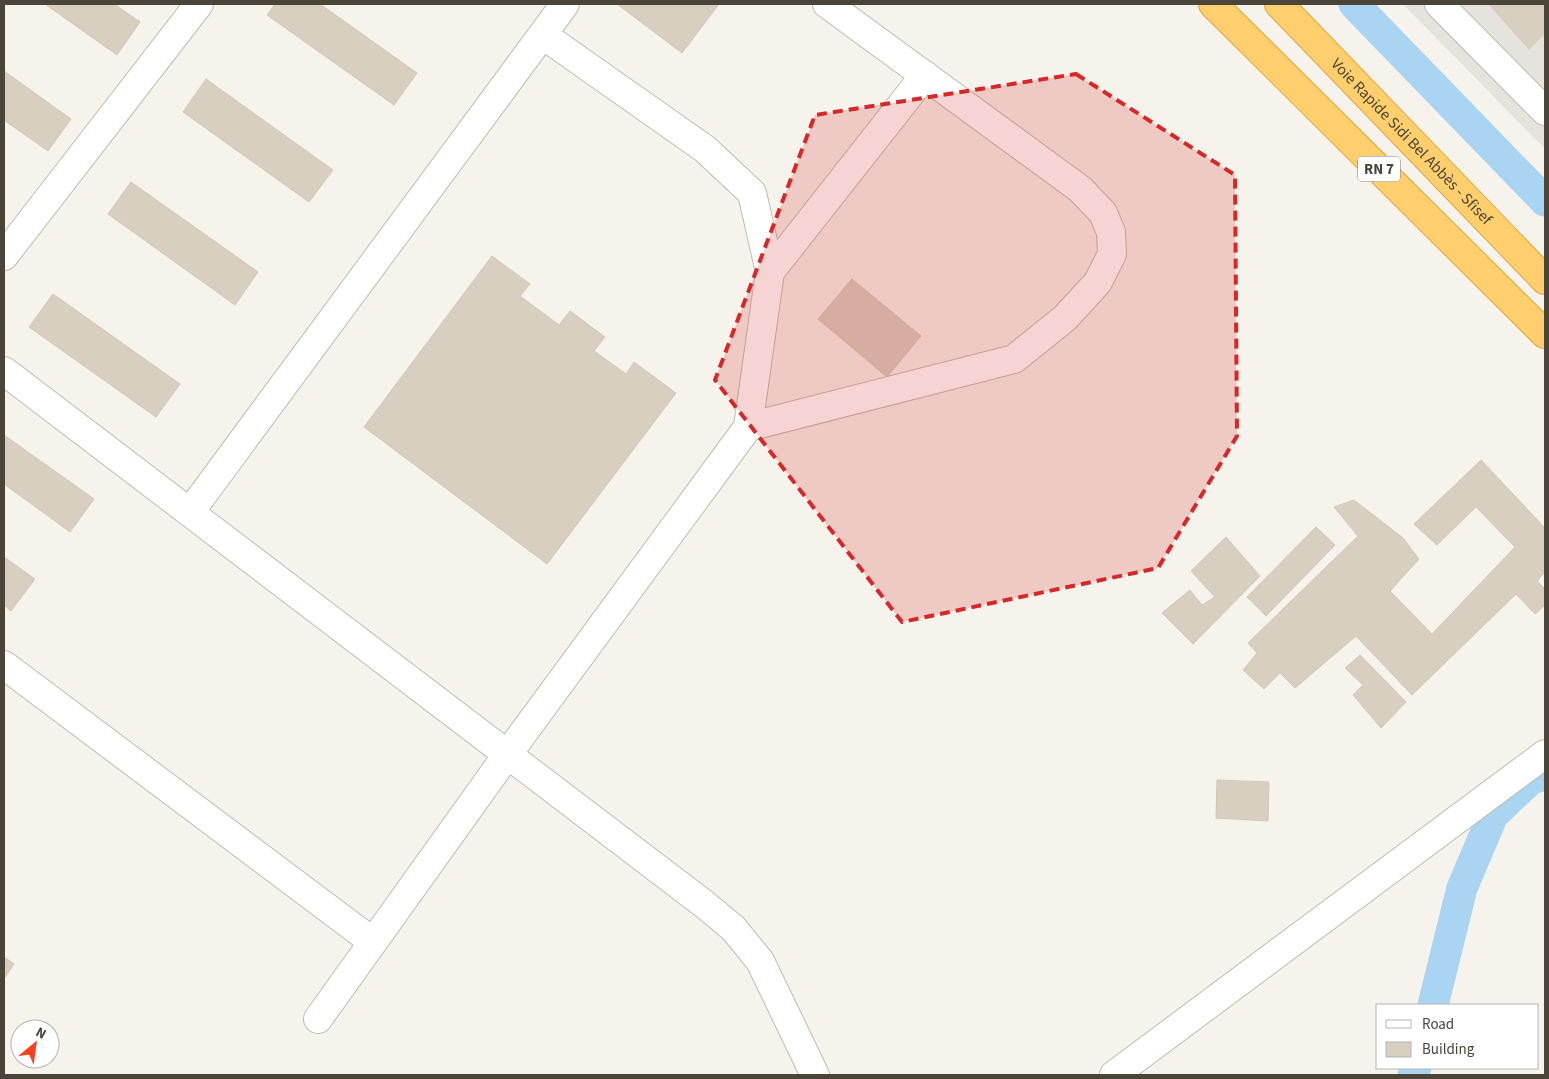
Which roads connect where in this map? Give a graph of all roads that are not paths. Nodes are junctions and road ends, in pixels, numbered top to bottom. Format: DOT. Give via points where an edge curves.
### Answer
graph roads {
  1 [pos="199,4"];
  2 [pos="565,4"];
  3 [pos="827,4"];
  4 [pos="1213,4"];
  5 [pos="1279,4"];
  6 [pos="1439,4"];
  7 [pos="543,35"];
  8 [pos="925,75"];
  9 [pos="1545,111"];
  10 [pos="4,256"];
  11 [pos="770,272"];
  12 [pos="1545,280"];
  13 [pos="1545,334"];
  14 [pos="4,370"];
  15 [pos="748,427"];
  16 [pos="190,512"];
  17 [pos="4,665"];
  18 [pos="1545,754"];
  19 [pos="507,755"];
  20 [pos="373,942"];
  21 [pos="318,1019"];
  22 [pos="815,1075"];
  23 [pos="1114,1075"];
  1 -- 10 [label="lane"];
  2 -- 7 [label="lane"];
  3 -- 8 [label="lane"];
  4 -- 13 [label="highway, RN 7"];
  5 -- 12 [label="highway, Voie Rapide Sidi Bel Abbès - Sfisef / RN 7"];
  6 -- 9 [label="lane"];
  7 -- 11 [label="lane" via="705,149 752,193"];
  7 -- 16 [label="lane"];
  8 -- 11 [label="lane"];
  8 -- 15 [label="lane" via="1080,189 1103,212 1111,232 1112,254 1098,282 1065,318 1014,359"];
  11 -- 15 [label="lane"];
  14 -- 16 [label="lane"];
  15 -- 19 [label="lane"];
  16 -- 19 [label="lane"];
  17 -- 20 [label="lane"];
  18 -- 23 [label="lane"];
  19 -- 20 [label="lane"];
  19 -- 22 [label="lane" via="733,928 760,961"];
  20 -- 21 [label="lane"];
}
